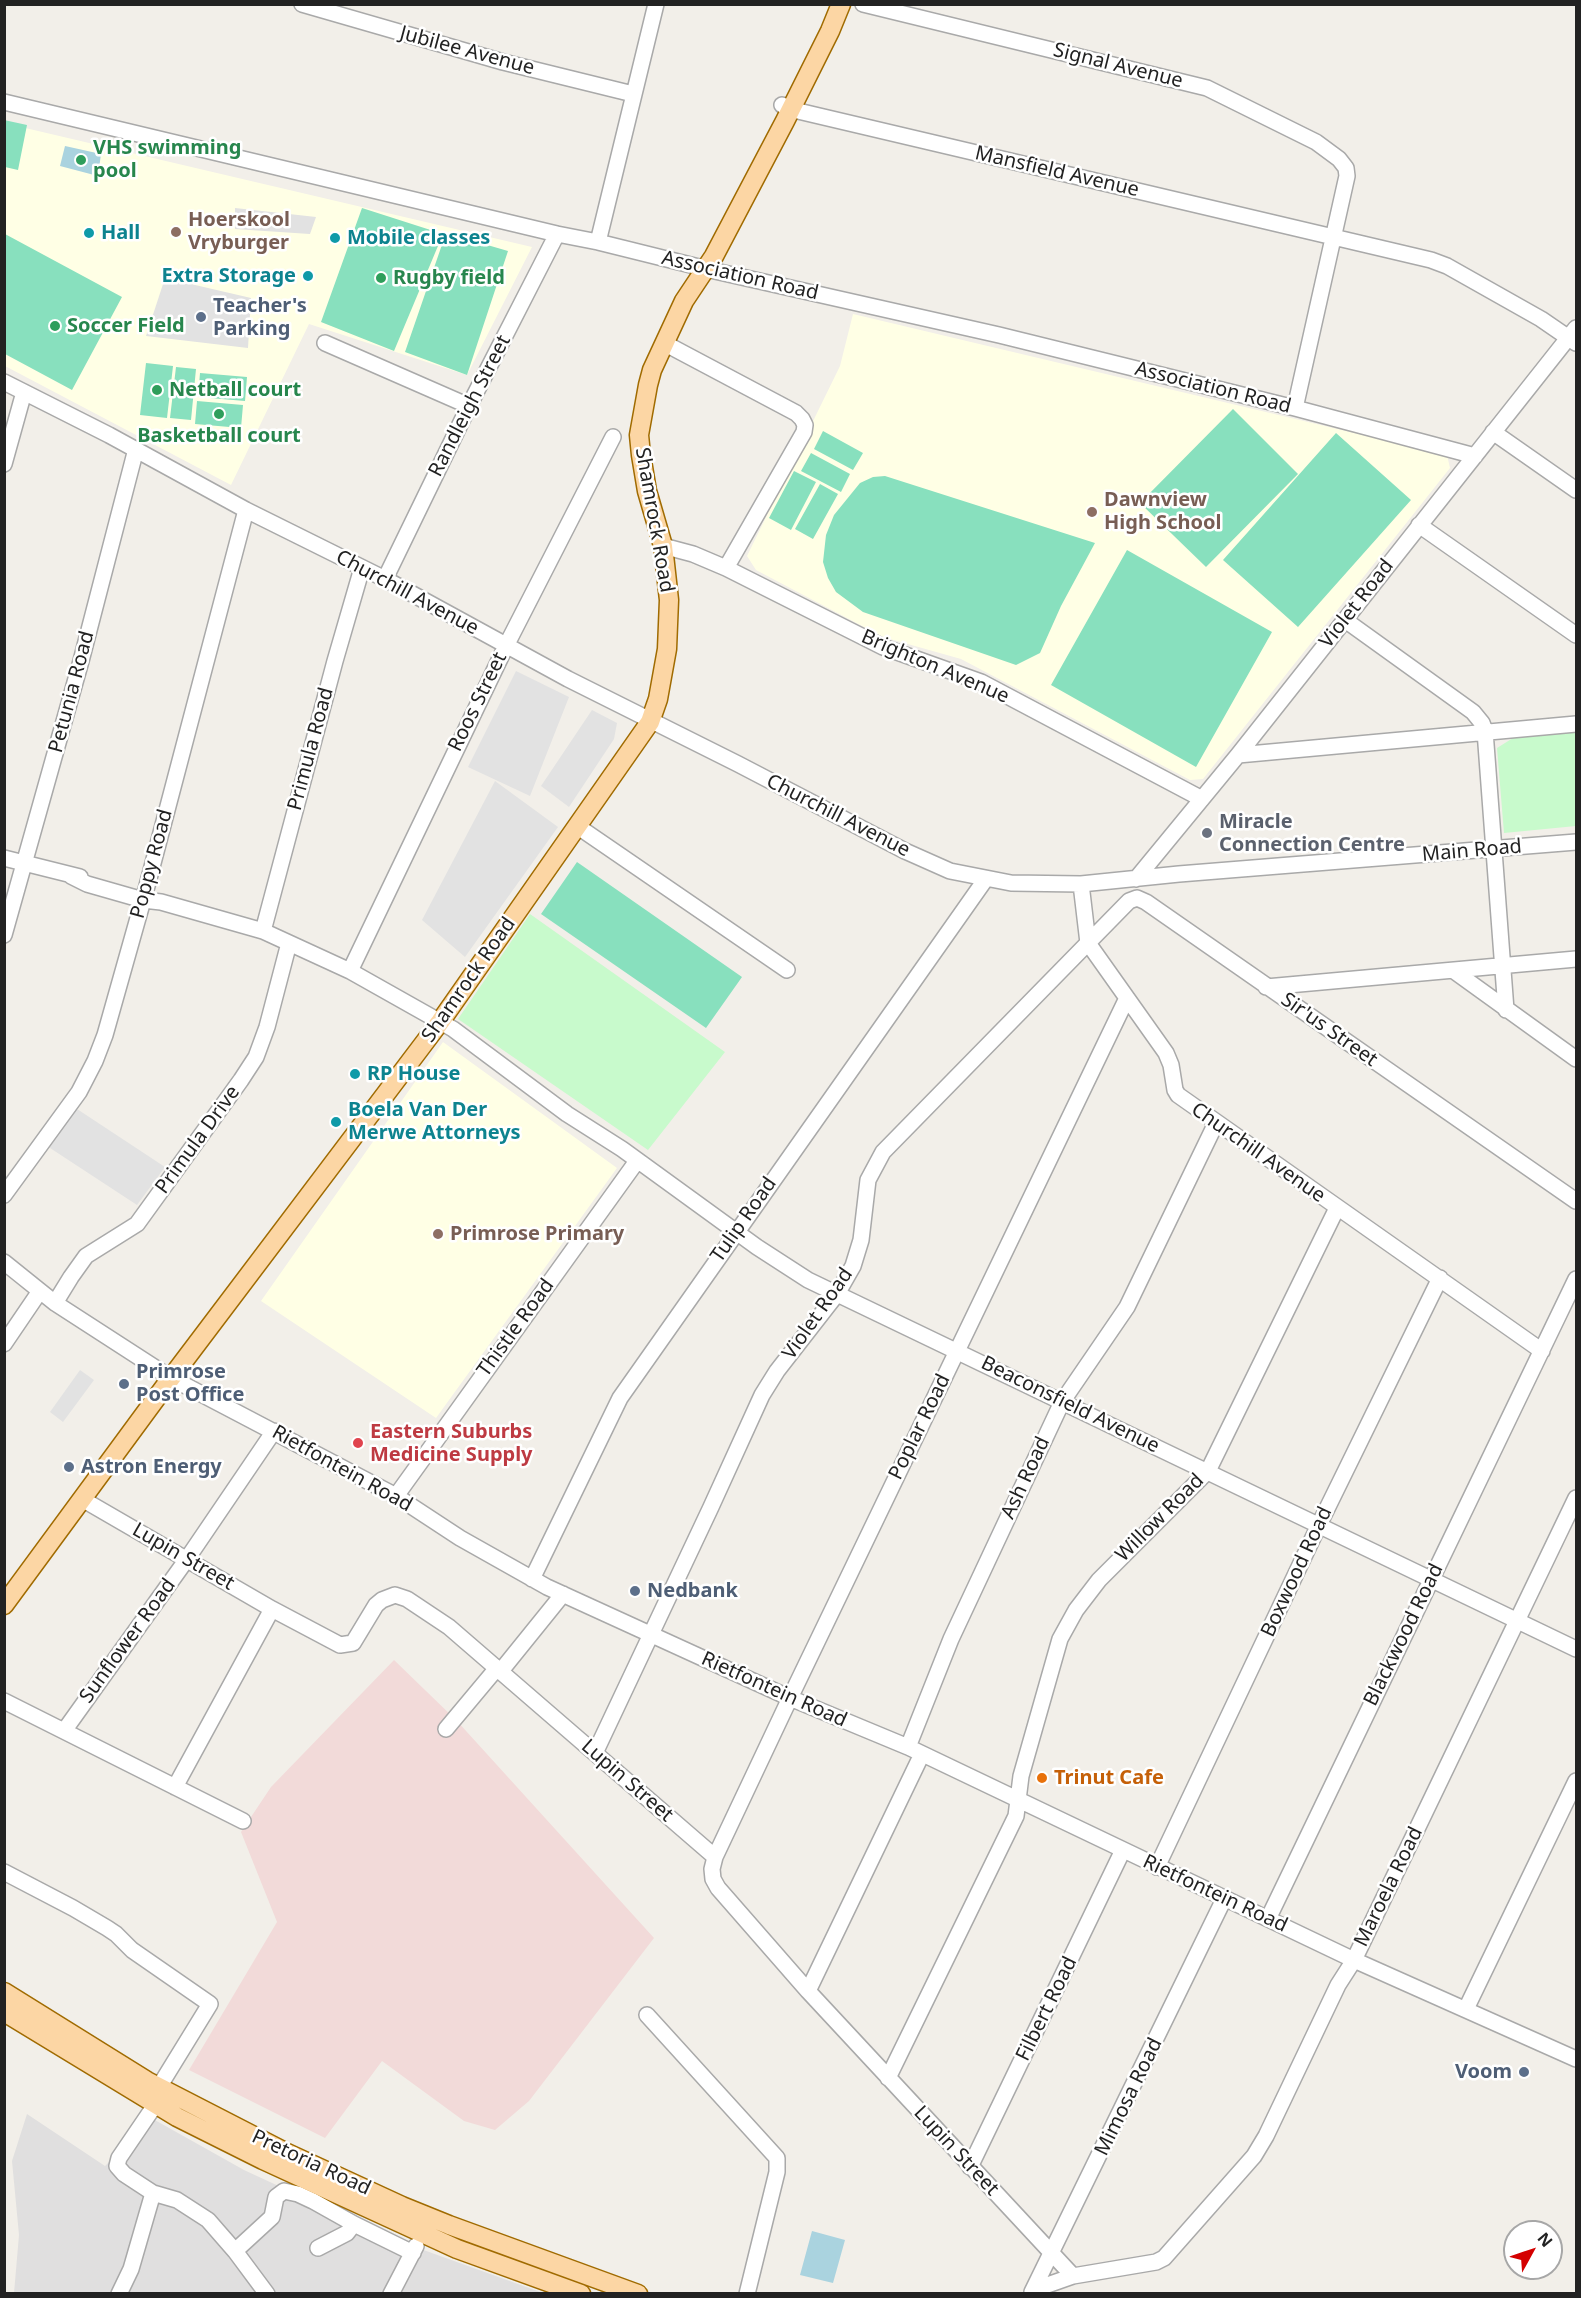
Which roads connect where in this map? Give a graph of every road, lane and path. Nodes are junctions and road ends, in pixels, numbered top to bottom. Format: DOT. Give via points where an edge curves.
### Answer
graph roads {
  1 [pos="302,4"];
  2 [pos="656,4"];
  3 [pos="833,4"];
  4 [pos="840,4"];
  5 [pos="863,4"];
  6 [pos="826,29"];
  7 [pos="633,94"];
  8 [pos="4,102"];
  9 [pos="786,107"];
  10 [pos="557,234"];
  11 [pos="1334,236"];
  12 [pos="598,242"];
  13 [pos="702,271"];
  14 [pos="1574,336"];
  15 [pos="325,343"];
  16 [pos="664,343"];
  17 [pos="4,382"];
  18 [pos="24,392"];
  19 [pos="469,406"];
  20 [pos="1295,408"];
  21 [pos="1493,432"];
  22 [pos="613,437"];
  23 [pos="136,449"];
  24 [pos="1475,456"];
  25 [pos="4,464"];
  26 [pos="1576,490"];
  27 [pos="246,510"];
  28 [pos="1419,525"];
  29 [pos="663,546"];
  30 [pos="362,568"];
  31 [pos="726,568"];
  32 [pos="385,579"];
  33 [pos="1345,620"];
  34 [pos="1576,634"];
  35 [pos="506,646"];
  36 [pos="650,722"];
  37 [pos="1576,724"];
  38 [pos="1485,731"];
  39 [pos="1238,755"];
  40 [pos="1202,799"];
  41 [pos="577,826"];
  42 [pos="1576,843"];
  43 [pos="1493,849"];
  44 [pos="4,858"];
  45 [pos="24,864"];
  46 [pos="1136,879"];
  47 [pos="985,880"];
  48 [pos="1081,884"];
  49 [pos="144,897"];
  50 [pos="263,932"];
  51 [pos="4,935"];
  52 [pos="289,943"];
  53 [pos="1088,943"];
  54 [pos="1576,959"];
  55 [pos="1504,965"];
  56 [pos="787,970"];
  57 [pos="350,971"];
  58 [pos="1454,971"];
  59 [pos="1266,987"];
  60 [pos="1127,998"];
  61 [pos="1506,1010"];
  62 [pos="441,1022"];
  63 [pos="1576,1059"];
  64 [pos="1215,1123"];
  65 [pos="637,1161"];
  66 [pos="4,1195"];
  67 [pos="1576,1201"];
  68 [pos="1337,1208"];
  69 [pos="735,1232"];
  70 [pos="4,1262"];
  71 [pos="1440,1278"];
  72 [pos="1576,1279"];
  73 [pos="40,1291"];
  74 [pos="837,1294"];
  75 [pos="55,1303"];
  76 [pos="4,1344"];
  77 [pos="957,1350"];
  78 [pos="1542,1351"];
  79 [pos="171,1378"];
  80 [pos="1062,1402"];
  81 [pos="274,1431"];
  82 [pos="1208,1471"];
  83 [pos="396,1496"];
  84 [pos="82,1498"];
  85 [pos="1576,1498"];
  86 [pos="1319,1525"];
  87 [pos="187,1559"];
  88 [pos="532,1579"];
  89 [pos="1431,1579"];
  90 [pos="563,1594"];
  91 [pos="4,1605"];
  92 [pos="272,1609"];
  93 [pos="1518,1620"];
  94 [pos="650,1635"];
  95 [pos="1576,1649"];
  96 [pos="499,1670"];
  97 [pos="790,1698"];
  98 [pos="4,1701"];
  99 [pos="446,1729"];
  100 [pos="64,1731"];
  101 [pos="908,1747"];
  102 [pos="595,1753"];
  103 [pos="922,1754"];
  104 [pos="1576,1781"];
  105 [pos="175,1787"];
  106 [pos="1017,1799"];
  107 [pos="243,1821"];
  108 [pos="1124,1850"];
  109 [pos="715,1857"];
  110 [pos="1157,1867"];
  111 [pos="4,1872"];
  112 [pos="1224,1899"];
  113 [pos="1268,1919"];
  114 [pos="1354,1960"];
  115 [pos="808,1991"];
  116 [pos="4,1992"];
  117 [pos="1466,2010"];
  118 [pos="4,2012"];
  119 [pos="647,2015"];
  120 [pos="1576,2059"];
  121 [pos="888,2078"];
  122 [pos="155,2095"];
  123 [pos="970,2167"];
  124 [pos="153,2193"];
  125 [pos="316,2194"];
  126 [pos="354,2224"];
  127 [pos="424,2224"];
  128 [pos="318,2248"];
  129 [pos="236,2251"];
  130 [pos="413,2253"];
  131 [pos="1053,2254"];
  132 [pos="1073,2276"];
  133 [pos="1034,2291"];
  134 [pos="631,2292"];
  135 [pos="119,2294"];
  136 [pos="267,2294"];
  137 [pos="391,2294"];
  138 [pos="580,2294"];
  139 [pos="747,2294"];
  1 -- 7 [label="street, Jubilee Avenue" via="503,62"];
  2 -- 7 [label="street"];
  3 -- 6 [label="main road"];
  4 -- 6 [label="main road"];
  5 -- 11 [label="street, Signal Avenue" via="1207,88 1316,142 1339,159 1347,176"];
  6 -- 9 [label="main road, Shamrock Road"];
  7 -- 12 [label="street"];
  8 -- 10 [label="street, Association Road"];
  9 -- 11 [label="street, Mansfield Avenue"];
  9 -- 13 [label="main road, Shamrock Road"];
  10 -- 12 [label="street, Association Road"];
  10 -- 19 [label="street, Randleigh Street"];
  11 -- 14 [label="street, Mansfield Avenue" via="1447,266"];
  11 -- 20 [label="street"];
  12 -- 13 [label="street, Association Road"];
  13 -- 16 [label="main road, Shamrock Road"];
  13 -- 20 [label="street, Association Road" via="988,333"];
  14 -- 21 [label="street, Violet Road"];
  15 -- 19 [label="street"];
  16 -- 29 [label="main road, Shamrock Road" via="648,385 639,435 647,491"];
  16 -- 31 [label="street" via="796,413 805,425"];
  17 -- 18 [label="street, Churchill Avenue"];
  18 -- 23 [label="street, Churchill Avenue"];
  18 -- 25 [label="street"];
  19 -- 32 [label="street, Randleigh Street"];
  20 -- 24 [label="street, Association Road"];
  21 -- 24 [label="street, Violet Road"];
  21 -- 26 [label="street"];
  22 -- 35 [label="street, Roos Street"];
  23 -- 27 [label="street, Churchill Avenue"];
  23 -- 45 [label="street, Petunia Road"];
  24 -- 28 [label="street, Violet Road"];
  27 -- 30 [label="street, Churchill Avenue"];
  27 -- 49 [label="street, Poppy Road"];
  28 -- 33 [label="street, Violet Road"];
  28 -- 34 [label="street"];
  29 -- 31 [label="street, Brighton Avenue"];
  29 -- 36 [label="main road, Shamrock Road" via="669,600 667,649"];
  30 -- 32 [label="street, Churchill Avenue"];
  30 -- 50 [label="street, Primula Road"];
  31 -- 40 [label="street, Brighton Avenue" via="882,647 981,682"];
  32 -- 35 [label="street, Churchill Avenue"];
  33 -- 38 [label="street" via="1473,712"];
  33 -- 39 [label="street, Violet Road"];
  35 -- 36 [label="street, Churchill Avenue"];
  35 -- 57 [label="street, Roos Street"];
  36 -- 41 [label="main road, Shamrock Road"];
  36 -- 47 [label="street, Churchill Avenue" via="931,864"];
  37 -- 38 [label="street"];
  38 -- 39 [label="street"];
  38 -- 43 [label="street"];
  39 -- 40 [label="street, Violet Road"];
  40 -- 46 [label="street, Violet Road" via="1154,845"];
  41 -- 56 [label="street"];
  41 -- 62 [label="main road, Shamrock Road"];
  42 -- 43 [label="street, Main Road"];
  43 -- 46 [label="street, Main Road"];
  43 -- 55 [label="street"];
  44 -- 45 [label="street, Beaconsfield Avenue"];
  45 -- 49 [label="street, Beaconsfield Avenue"];
  45 -- 51 [label="street, Petunia Road"];
  46 -- 48 [label="street, Main Road"];
  47 -- 48 [label="street, Churchill Avenue"];
  47 -- 69 [label="street, Tulip Road"];
  48 -- 53 [label="street, Churchill Avenue"];
  49 -- 50 [label="street, Beaconsfield Avenue"];
  49 -- 66 [label="street, Poppy Road" via="105,1035 87,1079"];
  50 -- 52 [label="street, Beaconsfield Avenue"];
  52 -- 57 [label="street, Beaconsfield Avenue"];
  52 -- 75 [label="street, Primula Drive" via="267,1027 251,1065 142,1218 86,1256"];
  53 -- 59 [label="street, Sir'us Street" via="1124,905 1137,898"];
  53 -- 60 [label="street, Churchill Avenue"];
  53 -- 74 [label="street, Violet Road" via="883,1152 868,1179 858,1254"];
  54 -- 55 [label="street"];
  55 -- 58 [label="street"];
  55 -- 61 [label="street"];
  57 -- 62 [label="street, Beaconsfield Avenue"];
  58 -- 59 [label="street"];
  58 -- 61 [label="street"];
  59 -- 67 [label="street, Sir'us Street"];
  60 -- 64 [label="street, Churchill Avenue" via="1166,1053 1178,1095"];
  60 -- 77 [label="street, Poplar Road"];
  61 -- 63 [label="street"];
  62 -- 65 [label="street, Beaconsfield Avenue" via="505,1067 534,1082"];
  62 -- 79 [label="main road, Shamrock Road"];
  64 -- 68 [label="street, Churchill Avenue"];
  64 -- 80 [label="street, Ash Road" via="1127,1307"];
  65 -- 69 [label="street, Beaconsfield Avenue"];
  65 -- 83 [label="street, Thistle Road"];
  68 -- 71 [label="street, Churchill Avenue"];
  68 -- 82 [label="street, Willow Road"];
  69 -- 74 [label="street, Beaconsfield Avenue" via="784,1266"];
  69 -- 88 [label="street, Tulip Road" via="620,1398"];
  70 -- 73 [label="street, Rietfontein Road"];
  71 -- 78 [label="street, Churchill Avenue"];
  71 -- 86 [label="street, Boxwood Road"];
  72 -- 78 [label="street, Blackwood Road"];
  73 -- 75 [label="street, Rietfontein Road"];
  73 -- 76 [label="street"];
  74 -- 77 [label="street, Beaconsfield Avenue"];
  74 -- 94 [label="street, Violet Road" via="762,1395"];
  75 -- 79 [label="street, Rietfontein Road"];
  77 -- 80 [label="street, Beaconsfield Avenue"];
  77 -- 97 [label="street, Poplar Road"];
  78 -- 89 [label="street, Blackwood Road"];
  79 -- 81 [label="street, Rietfontein Road"];
  79 -- 84 [label="main road, Shamrock Road"];
  80 -- 82 [label="street, Beaconsfield Avenue"];
  80 -- 101 [label="street, Ash Road" via="951,1639"];
  81 -- 83 [label="street, Rietfontein Road"];
  81 -- 87 [label="street, Sunflower Road"];
  82 -- 86 [label="street, Beaconsfield Avenue"];
  82 -- 106 [label="street, Willow Road" via="1099,1580 1069,1621 1054,1655"];
  83 -- 88 [label="street, Rietfontein Road"];
  84 -- 87 [label="street, Lupin Street"];
  84 -- 91 [label="main road, Shamrock Road"];
  85 -- 93 [label="street, Maroela Road"];
  86 -- 89 [label="street, Beaconsfield Avenue"];
  86 -- 110 [label="street, Boxwood Road"];
  87 -- 92 [label="street, Lupin Street"];
  87 -- 100 [label="street, Sunflower Road"];
  88 -- 90 [label="street, Rietfontein Road"];
  89 -- 93 [label="street, Beaconsfield Avenue"];
  89 -- 113 [label="street, Blackwood Road"];
  90 -- 94 [label="street, Rietfontein Road"];
  90 -- 96 [label="street"];
  92 -- 96 [label="street, Lupin Street" via="346,1646 356,1640 376,1605 399,1596 449,1627"];
  92 -- 105 [label="street"];
  93 -- 95 [label="street, Beaconsfield Avenue"];
  93 -- 114 [label="street, Maroela Road"];
  94 -- 97 [label="street, Rietfontein Road"];
  94 -- 102 [label="street, Violet Road"];
  96 -- 99 [label="street"];
  96 -- 102 [label="street, Lupin Street"];
  97 -- 101 [label="street, Rietfontein Road"];
  97 -- 109 [label="street, Poplar Road"];
  98 -- 100 [label="street"];
  100 -- 105 [label="street"];
  101 -- 103 [label="street, Rietfontein Road"];
  102 -- 109 [label="street, Lupin Street"];
  103 -- 106 [label="street, Rietfontein Road"];
  103 -- 115 [label="street"];
  104 -- 117 [label="street"];
  105 -- 107 [label="street"];
  106 -- 108 [label="street, Rietfontein Road"];
  106 -- 121 [label="street, Willow Road" via="1016,1816"];
  108 -- 110 [label="street, Rietfontein Road"];
  108 -- 123 [label="street, Filbert Road"];
  109 -- 115 [label="street, Lupin Street" via="713,1879 718,1888"];
  110 -- 112 [label="street, Rietfontein Road"];
  111 -- 122 [label="street" via="107,1928 210,2004"];
  112 -- 113 [label="street, Rietfontein Road"];
  112 -- 131 [label="street, Mimosa Road"];
  113 -- 114 [label="street, Rietfontein Road"];
  114 -- 117 [label="street, Rietfontein Road"];
  114 -- 132 [label="street, Maroela Road" via="1254,2156 1169,2254 1156,2262"];
  115 -- 121 [label="street, Lupin Street"];
  116 -- 122 [label="main road, Pretoria Road"];
  117 -- 120 [label="street, Rietfontein Road"];
  118 -- 122 [label="main road, Pretoria Road"];
  119 -- 139 [label="street" via="777,2158 777,2172"];
  121 -- 123 [label="street, Lupin Street"];
  122 -- 124 [label="street" via="146,2120 116,2164"];
  122 -- 125 [label="main road, Pretoria Road"];
  122 -- 127 [label="main road, Pretoria Road" via="287,2153"];
  123 -- 131 [label="street, Lupin Street"];
  124 -- 129 [label="street" via="177,2200 197,2212"];
  124 -- 135 [label="street" via="131,2269"];
  125 -- 126 [label="street"];
  125 -- 127 [label="main road, Pretoria Road"];
  125 -- 129 [label="street" via="292,2192 276,2197 272,2217"];
  126 -- 128 [label="street" via="347,2233"];
  126 -- 130 [label="street"];
  127 -- 130 [label="street"];
  127 -- 134 [label="main road, Pretoria Road"];
  127 -- 138 [label="main road, Pretoria Road" via="457,2249"];
  129 -- 136 [label="street"];
  130 -- 137 [label="street"];
  131 -- 132 [label="street, Lupin Street"];
  131 -- 133 [label="street, Mimosa Road"];
  132 -- 133 [label="street"];
}
